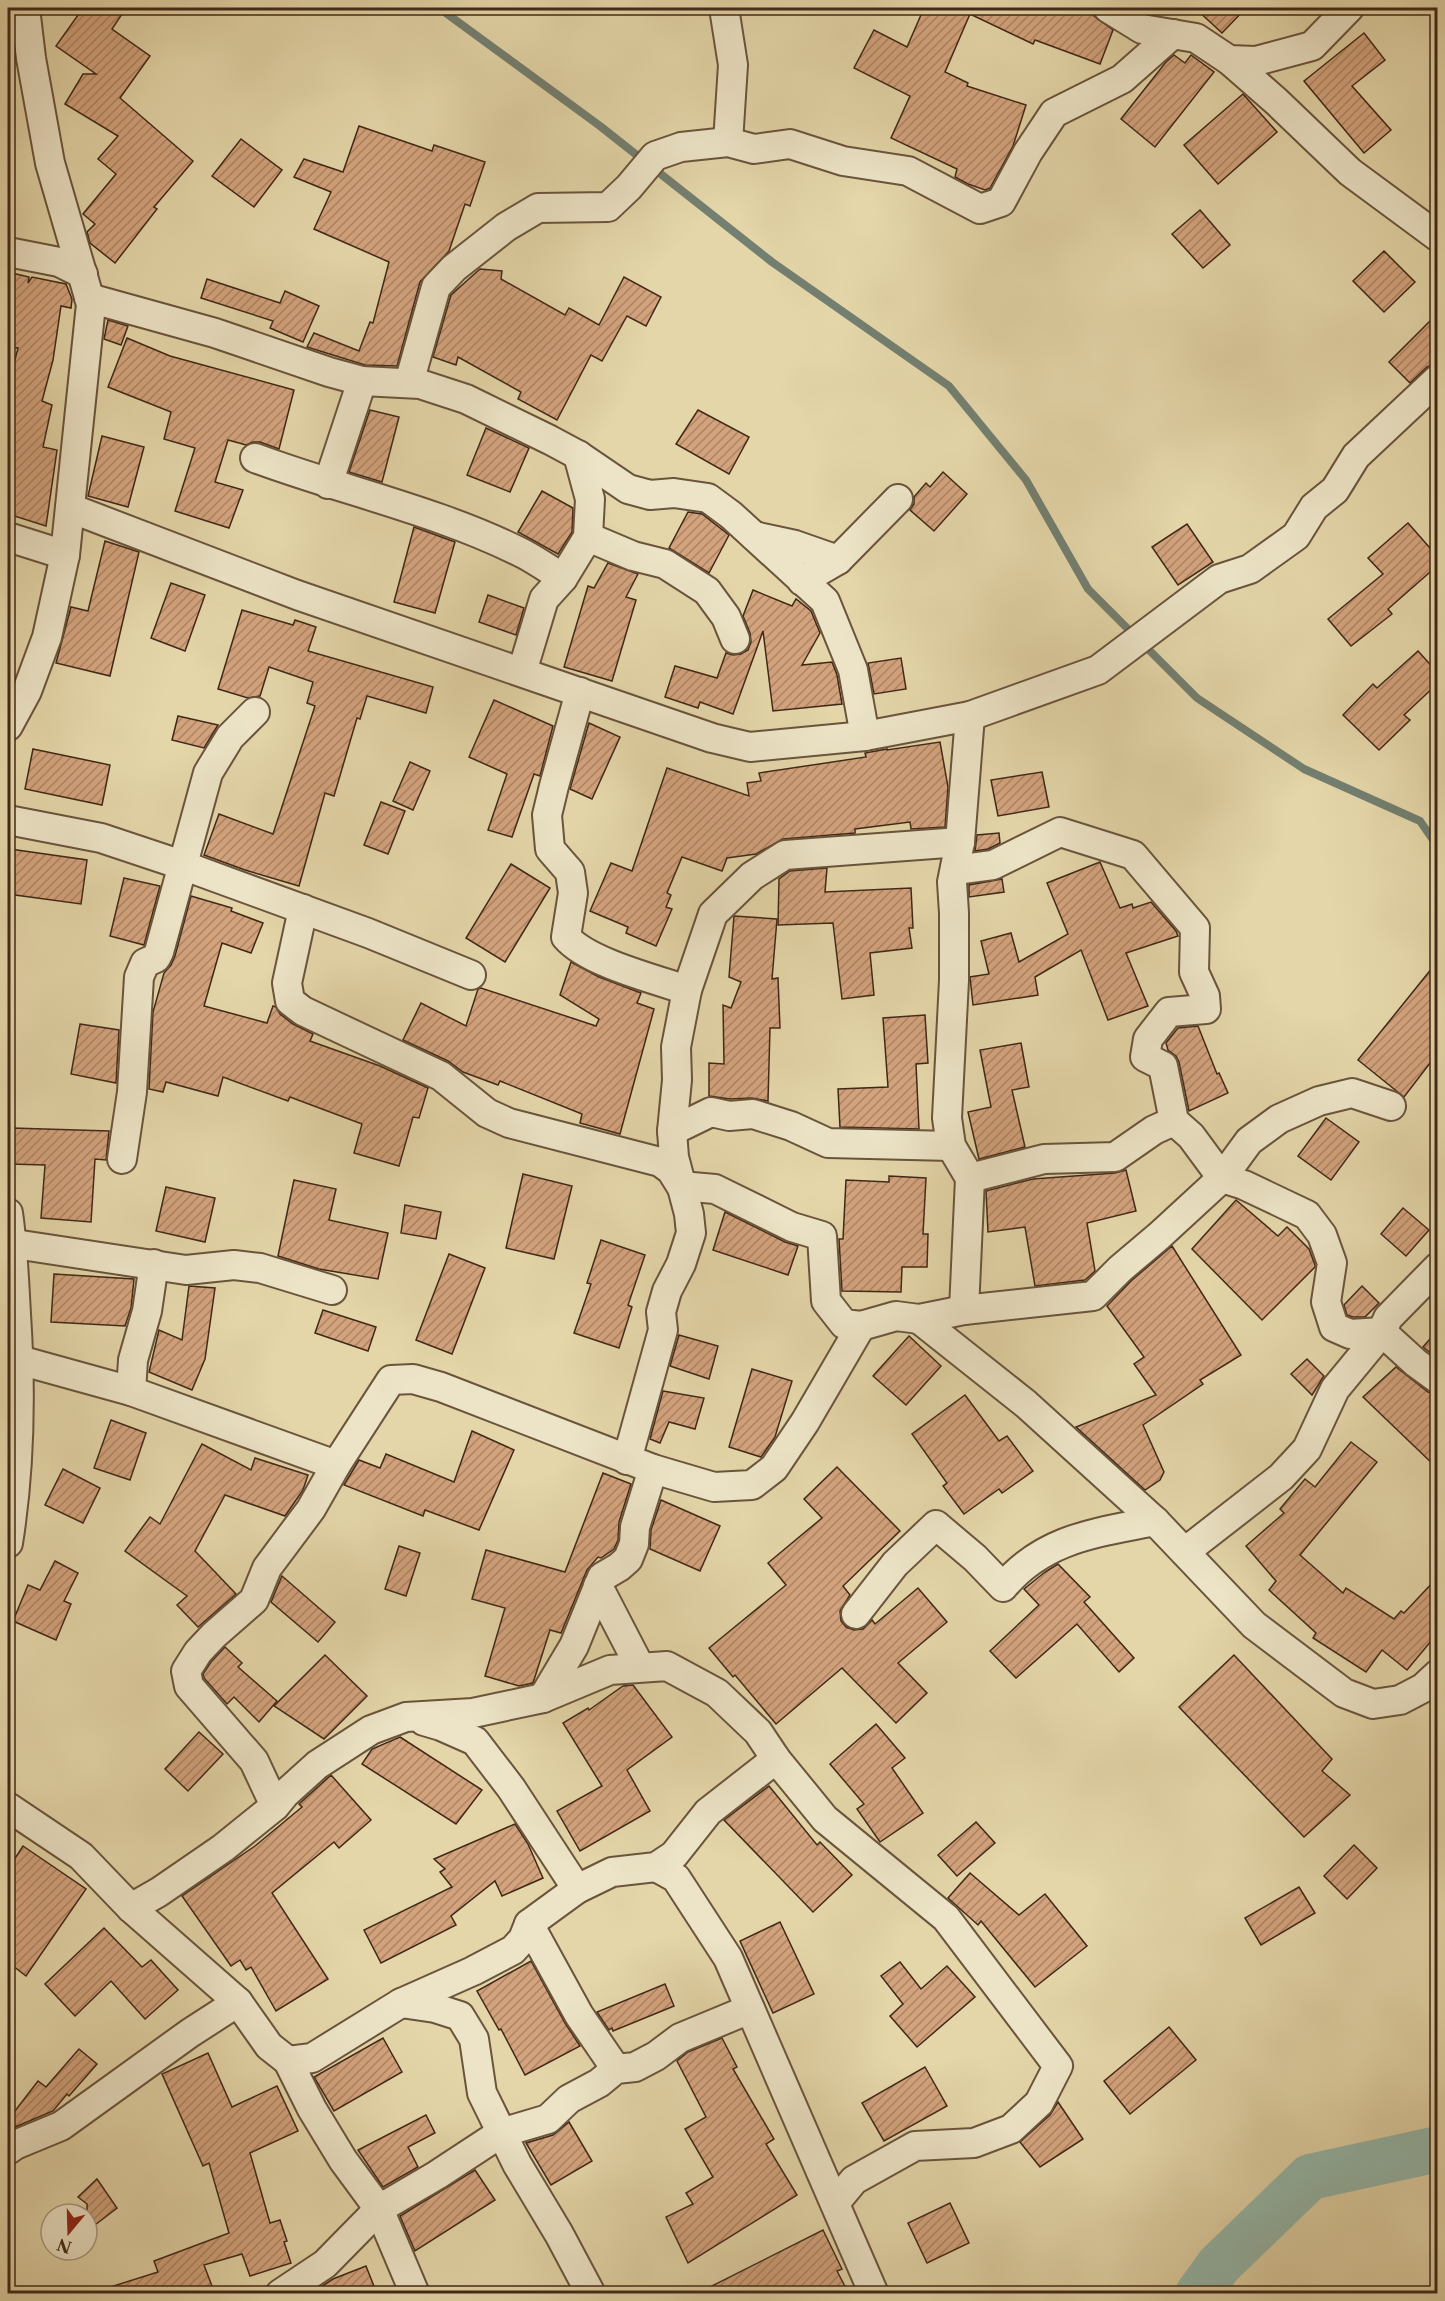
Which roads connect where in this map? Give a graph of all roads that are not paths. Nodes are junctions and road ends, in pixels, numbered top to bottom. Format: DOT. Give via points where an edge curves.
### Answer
graph roads {
  1 [pos="25,8"];
  2 [pos="723,8"];
  3 [pos="1108,8"];
  4 [pos="1349,8"];
  5 [pos="1173,34"];
  6 [pos="19,56"];
  7 [pos="1229,60"];
  8 [pos="728,142"];
  9 [pos="1437,237"];
  10 [pos="8,252"];
  11 [pos="86,286"];
  12 [pos="1437,379"];
  13 [pos="362,381"];
  14 [pos="409,383"];
  15 [pos="578,455"];
  16 [pos="255,458"];
  17 [pos="328,484"];
  18 [pos="897,499"];
  19 [pos="70,508"];
  20 [pos="753,536"];
  21 [pos="8,537"];
  22 [pos="588,537"];
  23 [pos="65,555"];
  24 [pos="838,560"];
  25 [pos="563,578"];
  26 [pos="802,581"];
  27 [pos="735,639"];
  28 [pos="522,672"];
  29 [pos="580,692"];
  30 [pos="255,712"];
  31 [pos="970,716"];
  32 [pos="8,726"];
  33 [pos="865,736"];
  34 [pos="8,820"];
  35 [pos="960,842"];
  36 [pos="182,864"];
  37 [pos="955,870"];
  38 [pos="303,909"];
  39 [pos="471,975"];
  40 [pos="687,990"];
  41 [pos="1391,1106"];
  42 [pos="1174,1121"];
  43 [pos="673,1130"];
  44 [pos="951,1146"];
  45 [pos="627,1153"];
  46 [pos="122,1159"];
  47 [pos="970,1178"];
  48 [pos="1222,1178"];
  49 [pos="681,1186"];
  50 [pos="8,1213"];
  51 [pos="10,1244"];
  52 [pos="154,1264"];
  53 [pos="1437,1267"];
  54 [pos="332,1290"];
  55 [pos="964,1310"];
  56 [pos="919,1319"];
  57 [pos="861,1326"];
  58 [pos="1382,1332"];
  59 [pos="19,1360"];
  60 [pos="1437,1379"];
  61 [pos="14,1387"];
  62 [pos="131,1391"];
  63 [pos="640,1464"];
  64 [pos="336,1465"];
  65 [pos="1155,1521"];
  66 [pos="8,1543"];
  67 [pos="1186,1551"];
  68 [pos="598,1586"];
  69 [pos="856,1614"];
  70 [pos="640,1666"];
  71 [pos="1437,1674"];
  72 [pos="543,1698"];
  73 [pos="406,1717"];
  74 [pos="776,1759"];
  75 [pos="275,1806"];
  76 [pos="8,1807"];
  77 [pos="656,1867"];
  78 [pos="577,1889"];
  79 [pos="131,1908"];
  80 [pos="529,1924"];
  81 [pos="238,2002"];
  82 [pos="401,2003"];
  83 [pos="750,2009"];
  84 [pos="288,2061"];
  85 [pos="616,2069"];
  86 [pos="501,2133"];
  87 [pos="8,2150"];
  88 [pos="819,2165"];
  89 [pos="854,2180"];
  90 [pos="835,2203"];
  91 [pos="379,2209"];
  92 [pos="280,2294"];
  93 [pos="415,2294"];
  94 [pos="591,2294"];
  95 [pos="874,2294"];
  1 -- 6 [label="street"];
  2 -- 8 [label="street" via="733,65"];
  3 -- 5 [label="street" via="1142,29"];
  4 -- 7 [label="street" via="1312,46 1256,61"];
  5 -- 7 [label="street" via="1196,38"];
  5 -- 8 [label="street" via="1122,79 1054,113 1001,202 980,209 908,171 843,162 790,144 754,149"];
  6 -- 11 [label="street"];
  7 -- 9 [label="street" via="1350,172"];
  8 -- 14 [label="street" via="681,147 655,156 608,207 538,208 506,226 436,287"];
  10 -- 11 [label="street" via="59,262"];
  11 -- 13 [label="street"];
  11 -- 19 [label="street" via="91,304"];
  12 -- 31 [label="street" via="1356,456 1335,490 1314,507 1296,536 1250,569 1219,579 1098,670"];
  13 -- 14 [label="street"];
  13 -- 17 [label="street"];
  14 -- 15 [label="street" via="466,399"];
  15 -- 20 [label="street" via="628,489 650,495 674,493 708,498"];
  15 -- 22 [label="street" via="590,499"];
  16 -- 17 [label="street"];
  17 -- 25 [label="street" via="451,524 523,554"];
  18 -- 24 [label="street"];
  19 -- 23 [label="street"];
  19 -- 28 [label="street" via="297,595"];
  20 -- 24 [label="street"];
  20 -- 26 [label="street"];
  21 -- 23 [label="street"];
  22 -- 25 [label="street"];
  22 -- 27 [label="street" via="633,556 665,564 706,591 726,617"];
  23 -- 32 [label="street" via="47,637 27,691"];
  24 -- 26 [label="street"];
  25 -- 28 [label="street" via="544,599"];
  26 -- 33 [label="street" via="825,601 837,626 853,670"];
  28 -- 29 [label="street"];
  29 -- 33 [label="street" via="712,738 750,747"];
  29 -- 40 [label="street" via="547,815 550,849 570,872 573,893 566,937 571,944 605,962"];
  30 -- 36 [label="street" via="230,737 208,773"];
  31 -- 33 [label="street"];
  31 -- 35 [label="street"];
  34 -- 36 [label="street" via="101,838"];
  35 -- 37 [label="street"];
  35 -- 40 [label="street" via="785,855 752,876 713,914"];
  36 -- 38 [label="street"];
  36 -- 46 [label="street" via="159,952 145,963 139,976 132,1092"];
  37 -- 42 [label="street" via="993,865 1060,832 1133,855 1195,928 1194,972 1205,996 1206,1009 1169,1012 1149,1039 1145,1057 1163,1066"];
  37 -- 44 [label="street" via="951,882 954,980 947,1118"];
  38 -- 39 [label="street"];
  38 -- 45 [label="street" via="287,984 290,1001 339,1029 441,1076 487,1113 510,1123"];
  40 -- 43 [label="street" via="676,1047"];
  41 -- 48 [label="street" via="1352,1093 1319,1101 1279,1119 1249,1142"];
  42 -- 47 [label="street" via="1115,1157 1044,1159"];
  42 -- 48 [label="street" via="1191,1136"];
  43 -- 44 [label="street" via="711,1112 729,1116 753,1114 828,1143"];
  43 -- 45 [label="street" via="651,1145"];
  43 -- 49 [label="street"];
  44 -- 47 [label="street"];
  45 -- 49 [label="street" via="660,1162"];
  47 -- 55 [label="street"];
  48 -- 55 [label="street" via="1093,1296"];
  48 -- 58 [label="street" via="1307,1215 1322,1235 1332,1263 1326,1302 1334,1327 1350,1334"];
  49 -- 57 [label="street" via="715,1190 792,1227 822,1236 826,1301 844,1324"];
  49 -- 63 [label="street" via="691,1233 661,1312 663,1330"];
  50 -- 51 [label="street"];
  51 -- 52 [label="street"];
  51 -- 59 [label="street"];
  52 -- 54 [label="street" via="186,1270 234,1265 260,1268"];
  52 -- 62 [label="street"];
  53 -- 58 [label="street" via="1388,1318"];
  55 -- 56 [label="street"];
  56 -- 57 [label="street" via="896,1316"];
  56 -- 65 [label="street" via="1026,1404"];
  57 -- 63 [label="street" via="774,1468 752,1485 714,1487"];
  58 -- 60 [label="street"];
  58 -- 67 [label="street" via="1335,1389 1307,1449 1281,1477"];
  59 -- 61 [label="street"];
  59 -- 62 [label="street"];
  61 -- 66 [label="street" via="13,1513"];
  62 -- 64 [label="street"];
  63 -- 64 [label="street" via="413,1379 391,1380"];
  63 -- 68 [label="street" via="634,1544 628,1559 602,1577"];
  64 -- 75 [label="street" via="311,1509 267,1568 254,1600 214,1635 186,1671 189,1686 254,1761"];
  65 -- 67 [label="street"];
  65 -- 69 [label="street" via="1065,1541 1036,1556 1003,1587 936,1526 896,1564"];
  67 -- 71 [label="street" via="1254,1625 1344,1693 1373,1704 1400,1700 1423,1688"];
  68 -- 70 [label="street"];
  68 -- 72 [label="street" via="574,1646"];
  70 -- 72 [label="street" via="610,1670"];
  70 -- 74 [label="street" via="668,1666 717,1693 758,1731"];
  72 -- 73 [label="street" via="473,1713"];
  73 -- 75 [label="street" via="371,1730 317,1765"];
  73 -- 78 [label="street" via="441,1726 475,1742 511,1788"];
  74 -- 77 [label="street" via="708,1812 674,1856"];
  74 -- 89 [label="street" via="825,1819 946,1918 1058,2066 1039,2103 1011,2129 974,2143 915,2146"];
  75 -- 79 [label="street" via="223,1848"];
  76 -- 79 [label="street" via="81,1856"];
  77 -- 78 [label="street" via="612,1872"];
  77 -- 83 [label="street" via="676,1878 728,1958"];
  78 -- 80 [label="street"];
  79 -- 81 [label="street"];
  80 -- 82 [label="street" via="513,1950"];
  80 -- 85 [label="street" via="579,2015"];
  81 -- 84 [label="street" via="269,2046"];
  81 -- 87 [label="street" via="61,2126"];
  82 -- 84 [label="street" via="312,2058"];
  82 -- 86 [label="street" via="460,2016 474,2039 482,2093"];
  83 -- 85 [label="street" via="680,2038 635,2067"];
  83 -- 88 [label="street"];
  84 -- 91 [label="street" via="343,2160"];
  85 -- 86 [label="street" via="569,2099 548,2119"];
  86 -- 91 [label="street"];
  86 -- 94 [label="street"];
  88 -- 89 [label="street"];
  88 -- 90 [label="street"];
  89 -- 90 [label="street"];
  90 -- 95 [label="street"];
  91 -- 92 [label="street" via="325,2264"];
  91 -- 93 [label="street"];
}
